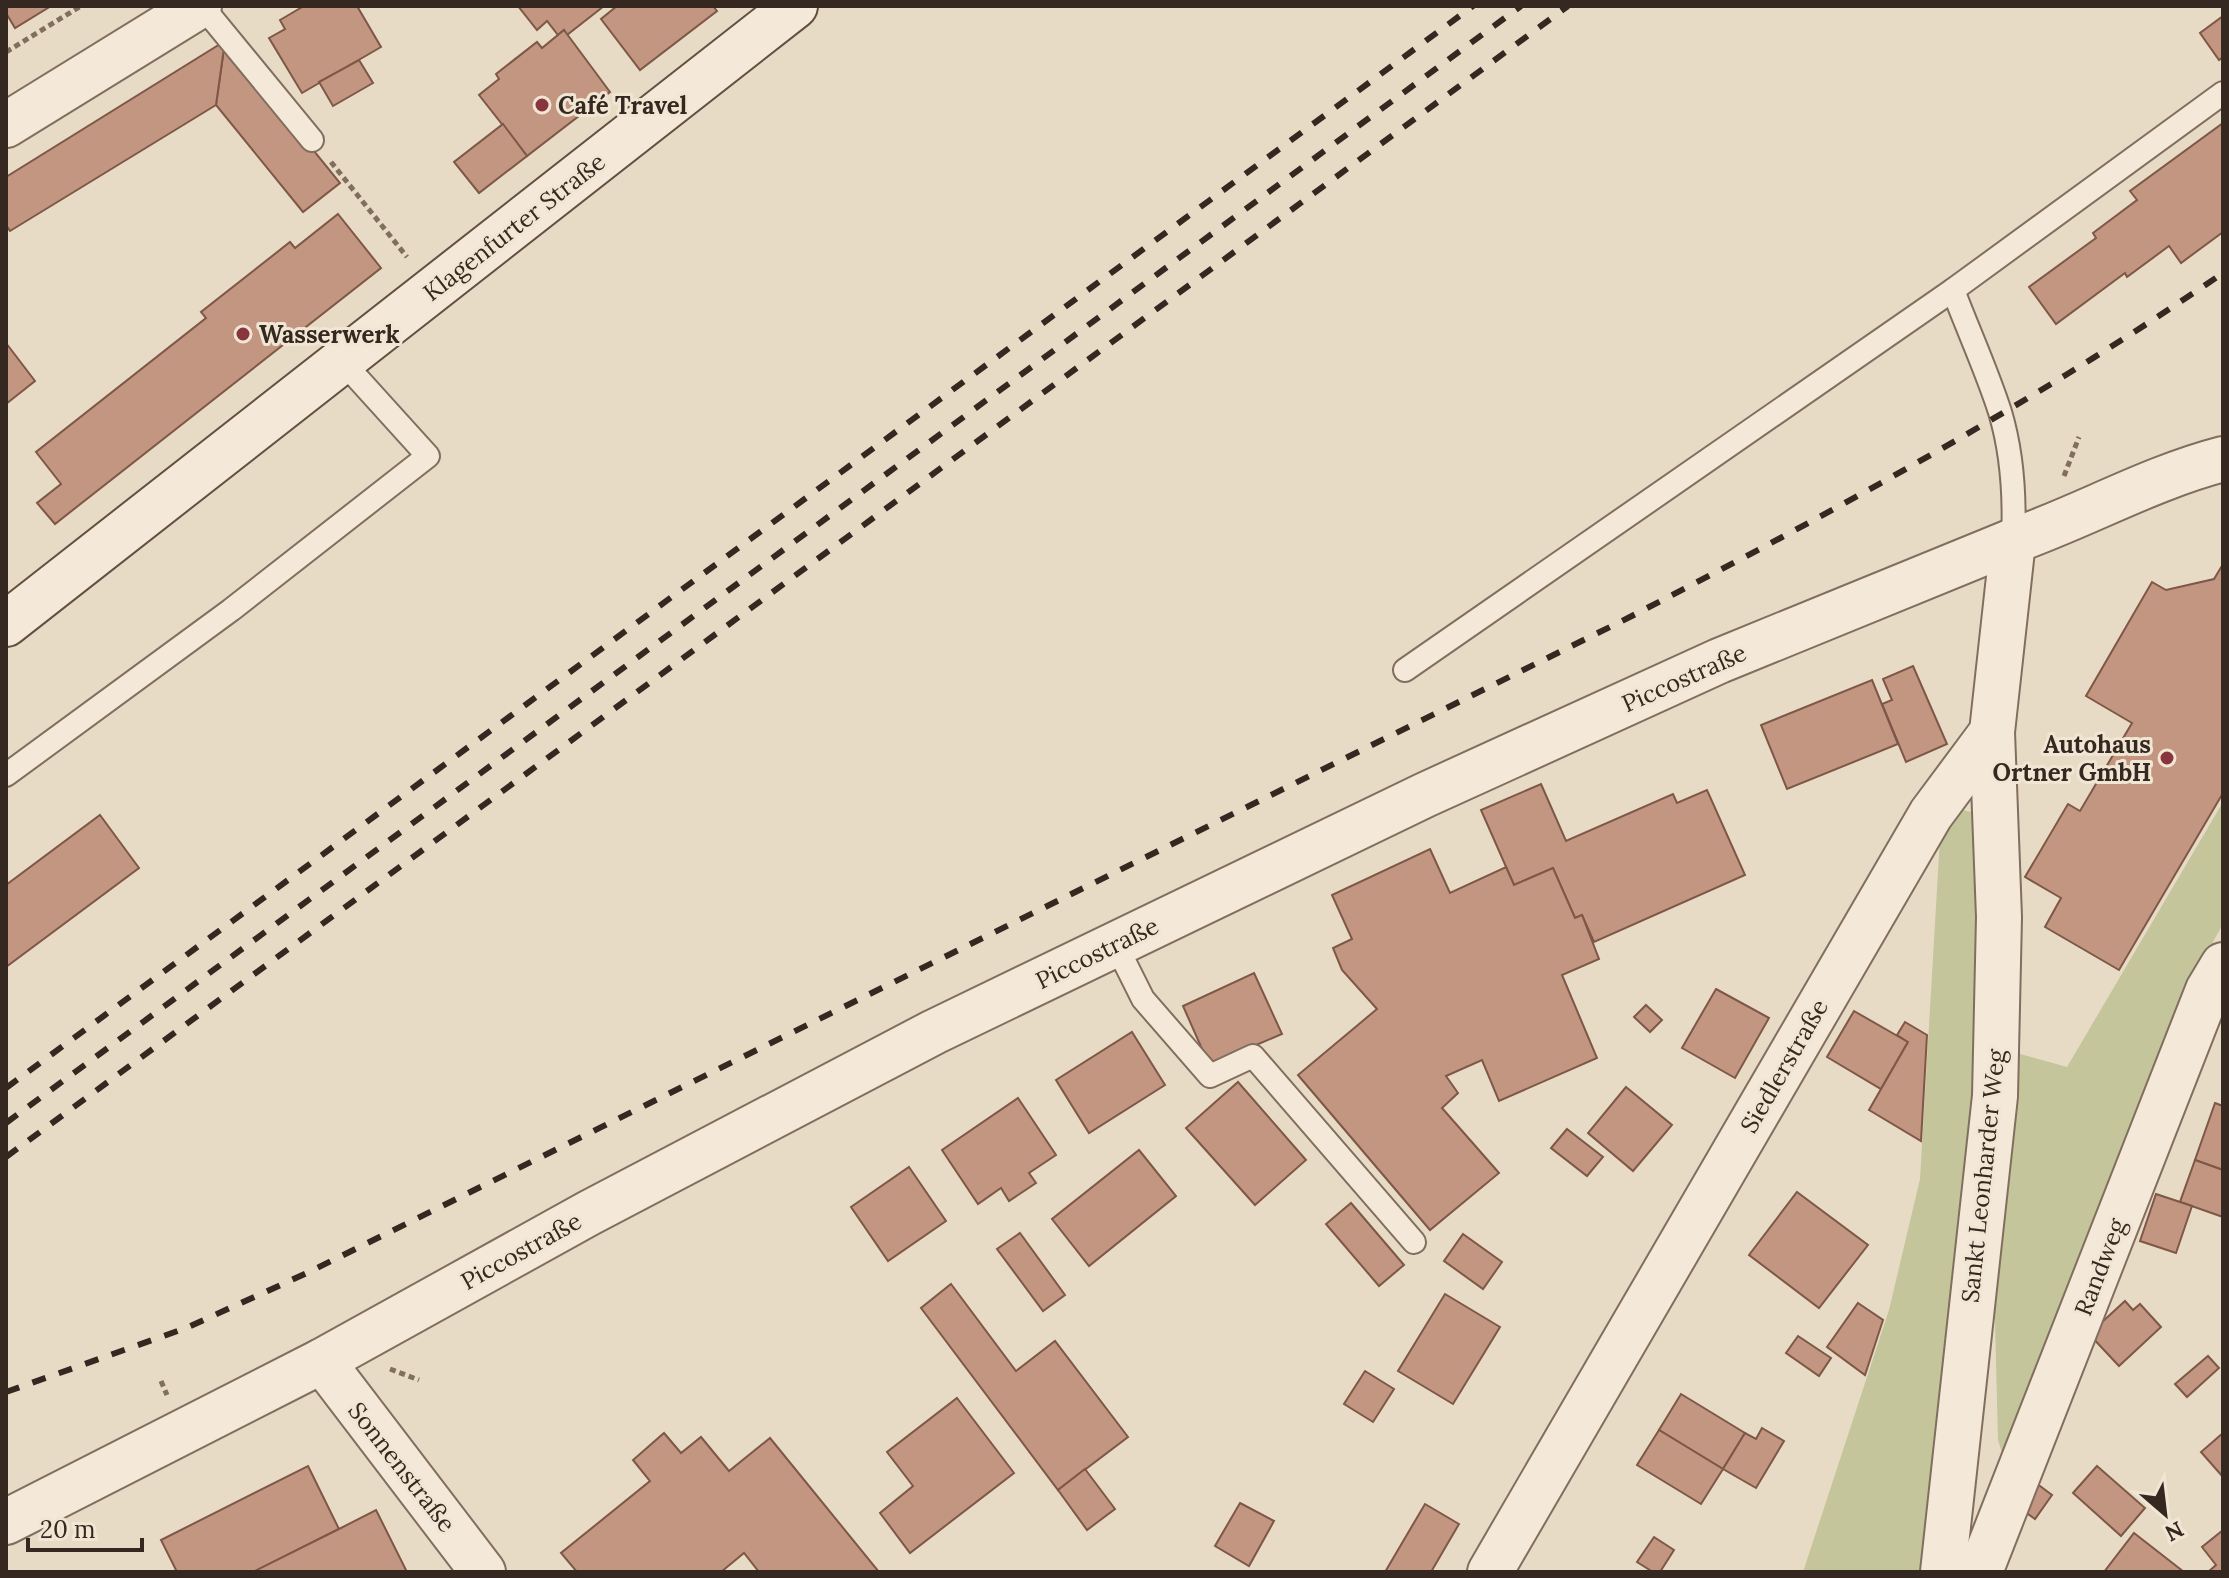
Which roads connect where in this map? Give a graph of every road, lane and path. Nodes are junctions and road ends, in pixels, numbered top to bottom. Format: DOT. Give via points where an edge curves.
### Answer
graph roads {
  1 [pos="81,6"];
  2 [pos="200,6"];
  3 [pos="795,6"];
  4 [pos="6,52"];
  5 [pos="2223,93"];
  6 [pos="6,125"];
  7 [pos="312,140"];
  8 [pos="408,257"];
  9 [pos="1953,290"];
  10 [pos="342,361"];
  11 [pos="2079,437"];
  12 [pos="2223,459"];
  13 [pos="2059,488"];
  14 [pos="2013,541"];
  15 [pos="6,624"];
  16 [pos="1405,670"];
  17 [pos="1992,732"];
  18 [pos="6,775"];
  19 [pos="1115,943"];
  20 [pos="2223,965"];
  21 [pos="1414,1242"];
  22 [pos="322,1361"];
  23 [pos="6,1522"];
  24 [pos="483,1572"];
  25 [pos="1490,1572"];
  26 [pos="1943,1572"];
  27 [pos="1980,1572"];
  1 -- 4 [label="path"];
  2 -- 6 [label="street"];
  2 -- 7 [label="lane"];
  3 -- 10 [label="street, Klagenfurter Straße"];
  5 -- 9 [label="lane"];
  7 -- 8 [label="path"];
  9 -- 14 [label="lane" via="2001,414 2012,485"];
  9 -- 16 [label="lane"];
  10 -- 15 [label="street, Klagenfurter Straße"];
  10 -- 18 [label="lane" via="428,456 231,610"];
  11 -- 13 [label="path"];
  12 -- 14 [label="street, Piccostraße" via="2183,469"];
  14 -- 17 [label="street"];
  14 -- 19 [label="street, Piccostraße" via="1719,661"];
  17 -- 25 [label="street, Siedlerstraße" via="1931,814"];
  17 -- 26 [label="street, Sankt Leonharder Weg" via="1999,917 1995,1096"];
  19 -- 21 [label="lane" via="1143,999 1210,1076 1253,1056"];
  19 -- 22 [label="street, Piccostraße" via="862,1069"];
  20 -- 27 [label="street, Randweg" via="2208,990"];
  22 -- 23 [label="street, Piccostraße"];
  22 -- 24 [label="street, Sonnenstraße"];
}
